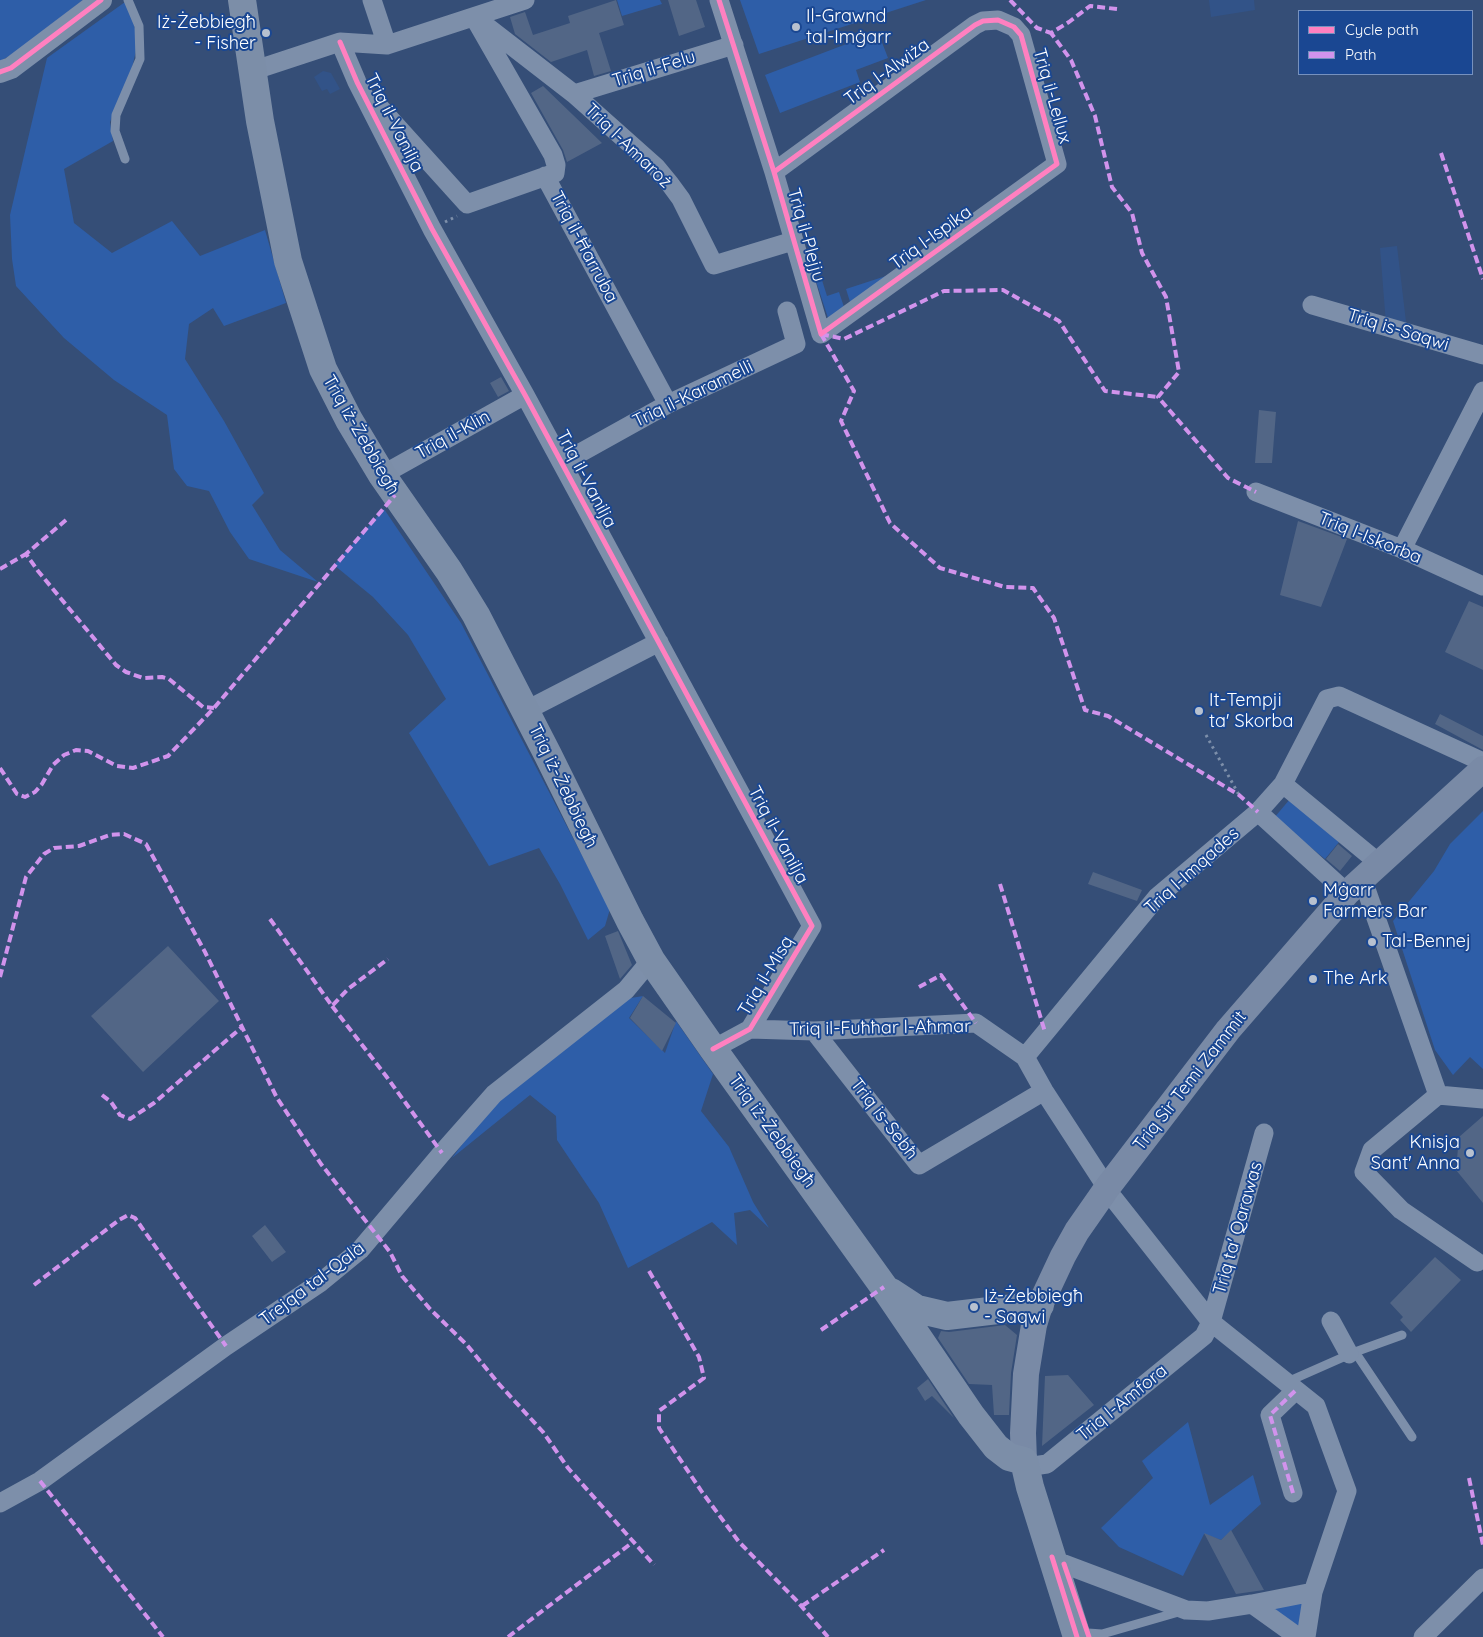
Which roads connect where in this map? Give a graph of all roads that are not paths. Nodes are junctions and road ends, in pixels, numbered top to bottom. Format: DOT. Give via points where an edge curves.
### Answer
graph roads {
  1 [pos="101,0"];
  2 [pos="128,0"];
  3 [pos="242,0"];
  4 [pos="254,0"];
  5 [pos="372,0"];
  6 [pos="525,0"];
  7 [pos="719,0"];
  8 [pos="474,17"];
  9 [pos="248,35"];
  10 [pos="1021,35"];
  11 [pos="340,42"];
  12 [pos="387,45"];
  13 [pos="734,45"];
  14 [pos="252,71"];
  15 [pos="0,72"];
  16 [pos="357,82"];
  17 [pos="574,94"];
  18 [pos="125,159"];
  19 [pos="1057,164"];
  20 [pos="774,172"];
  21 [pos="545,176"];
  22 [pos="793,241"];
  23 [pos="1312,305"];
  24 [pos="787,311"];
  25 [pos="821,334"];
  26 [pos="1483,355"];
  27 [pos="1483,392"];
  28 [pos="525,395"];
  29 [pos="668,404"];
  30 [pos="562,464"];
  31 [pos="382,475"];
  32 [pos="1256,492"];
  33 [pos="1402,549"];
  34 [pos="1483,586"];
  35 [pos="659,642"];
  36 [pos="525,711"];
  37 [pos="1483,762"];
  38 [pos="1483,769"];
  39 [pos="1283,784"];
  40 [pos="1483,785"];
  41 [pos="1258,812"];
  42 [pos="1380,864"];
  43 [pos="1358,889"];
  44 [pos="812,926"];
  45 [pos="651,960"];
  46 [pos="750,1029"];
  47 [pos="814,1031"];
  48 [pos="712,1049"];
  49 [pos="1025,1057"];
  50 [pos="1044,1091"];
  51 [pos="1438,1095"];
  52 [pos="1483,1099"];
  53 [pos="1264,1133"];
  54 [pos="1111,1193"];
  55 [pos="1477,1262"];
  56 [pos="884,1287"];
  57 [pos="1040,1305"];
  58 [pos="947,1316"];
  59 [pos="1331,1321"];
  60 [pos="1211,1322"];
  61 [pos="1402,1334"];
  62 [pos="927,1351"];
  63 [pos="1352,1353"];
  64 [pos="1292,1386"];
  65 [pos="1412,1436"];
  66 [pos="1028,1464"];
  67 [pos="1293,1493"];
  68 [pos="0,1503"];
  69 [pos="1064,1564"];
  70 [pos="1483,1578"];
  71 [pos="1313,1592"];
  72 [pos="1252,1604"];
  73 [pos="1186,1610"];
  74 [pos="1085,1636"];
  75 [pos="1298,1637"];
  76 [pos="1306,1637"];
  77 [pos="1423,1637"];
  1 -- 15 [label="street" via="12,68"];
  2 -- 18 [label="lane" via="139,26 140,59 116,115 115,131"];
  3 -- 9 [label="main road, Triq iż-Żebbiegħ"];
  4 -- 9 [label="main road, Triq iż-Żebbiegħ"];
  5 -- 12 [label="street"];
  6 -- 8 [label="street"];
  7 -- 13 [label="street, Triq il-Plejju"];
  8 -- 12 [label="street"];
  8 -- 17 [label="street, Triq l-Amaroż"];
  8 -- 21 [label="street, Triq il-Ħarruba" via="553,154 555,173"];
  9 -- 14 [label="main road, Triq iż-Żebbiegħ"];
  10 -- 19 [label="street, Triq il-Lellux"];
  10 -- 20 [label="street, Triq l-Alwiża" via="1014,27 998,20 975,25"];
  11 -- 12 [label="street"];
  11 -- 14 [label="street"];
  11 -- 16 [label="street, Triq il-Vanilja"];
  13 -- 17 [label="street, Triq il-Felu"];
  13 -- 20 [label="street, Triq il-Plejju"];
  14 -- 31 [label="main road, Triq iż-Żebbiegħ" via="291,270 323,368"];
  16 -- 21 [label="street" via="467,204"];
  16 -- 28 [label="street, Triq il-Vanilja" via="432,229"];
  17 -- 22 [label="street, Triq l-Amaroż" via="656,167 670,184 714,265"];
  19 -- 25 [label="street, Triq l-Ispika"];
  20 -- 22 [label="street, Triq il-Plejju"];
  21 -- 29 [label="street, Triq il-Ħarruba"];
  22 -- 25 [label="street, Triq il-Plejju"];
  23 -- 26 [label="street, Triq is-Saqwi"];
  24 -- 29 [label="street, Triq il-Karamelli" via="796,344"];
  27 -- 33 [label="street"];
  28 -- 30 [label="street, Triq il-Vanilja"];
  28 -- 31 [label="street, Triq il-Klin"];
  29 -- 30 [label="street, Triq il-Karamelli"];
  30 -- 35 [label="street, Triq il-Vanilja"];
  31 -- 36 [label="main road, Triq iż-Żebbiegħ" via="476,615"];
  32 -- 33 [label="street, Triq l-Iskorba"];
  33 -- 34 [label="street, Triq l-Iskorba"];
  35 -- 36 [label="street"];
  35 -- 44 [label="street, Triq il-Vanilja"];
  36 -- 45 [label="main road, Triq iż-Żebbiegħ"];
  37 -- 39 [label="street, Triq l-Imqades" via="1339,696 1327,699"];
  38 -- 42 [label="main road, Triq Sir Temi Zammit"];
  39 -- 41 [label="street, Triq l-Imqades"];
  39 -- 42 [label="street"];
  40 -- 43 [label="main road, Triq Sir Temi Zammit"];
  41 -- 43 [label="street"];
  41 -- 49 [label="street, Triq l-Imqades" via="1157,897"];
  42 -- 43 [label="main road, Triq Sir Temi Zammit"];
  43 -- 51 [label="street"];
  43 -- 54 [label="main road, Triq Sir Temi Zammit" via="1228,1030"];
  44 -- 46 [label="street, Triq il-Misq"];
  45 -- 48 [label="main road, Triq iż-Żebbiegħ"];
  45 -- 68 [label="street, Trejqa tal-Qalà" via="626,990 494,1094 360,1250 321,1282 226,1346 40,1481"];
  46 -- 47 [label="street, Triq il-Fuħħar l-Aħmar"];
  46 -- 48 [label="street, Triq il-Misq"];
  47 -- 49 [label="street, Triq il-Fuħħar l-Aħmar" via="976,1023"];
  47 -- 50 [label="street, Triq is-Sebħ" via="919,1165"];
  48 -- 56 [label="main road, Triq iż-Żebbiegħ"];
  49 -- 50 [label="street, Triq il-Fuħħar l-Aħmar"];
  50 -- 54 [label="street, Triq il-Fuħħar l-Aħmar"];
  51 -- 52 [label="street"];
  51 -- 55 [label="street" via="1372,1150 1364,1172 1401,1210"];
  53 -- 60 [label="street, Triq ta' Qarawas"];
  54 -- 57 [label="main road, Triq Sir Temi Zammit" via="1077,1231"];
  54 -- 60 [label="street, Triq il-Fuħħar l-Aħmar"];
  54 -- 66 [label="main road, Triq Sir Temi Zammit" via="1051,1309 1038,1347"];
  56 -- 58 [label="main road" via="918,1309"];
  56 -- 62 [label="main road, Triq iż-Żebbiegħ"];
  57 -- 58 [label="main road"];
  57 -- 66 [label="main road, Triq Sir Temi Zammit" via="1026,1374 1023,1433"];
  58 -- 62 [label="main road" via="931,1326"];
  59 -- 63 [label="street"];
  60 -- 64 [label="street, Triq il-Fuħħar l-Aħmar"];
  60 -- 66 [label="street, Triq l-Amfora" via="1204,1336 1048,1464"];
  61 -- 63 [label="lane"];
  62 -- 66 [label="main road, Triq iż-Żebbiegħ" via="996,1447 1009,1457"];
  63 -- 64 [label="lane"];
  63 -- 65 [label="lane"];
  64 -- 67 [label="street" via="1270,1415"];
  64 -- 71 [label="street, Triq il-Fuħħar l-Aħmar" via="1316,1406 1347,1491"];
  66 -- 69 [label="main road"];
  66 -- 74 [label="main road" via="1035,1504"];
  69 -- 73 [label="street"];
  69 -- 74 [label="main road"];
  70 -- 77 [label="street"];
  71 -- 72 [label="street"];
  71 -- 76 [label="street, Triq il-Fuħħar l-Aħmar"];
  72 -- 73 [label="street" via="1208,1611"];
  72 -- 75 [label="street"];
  73 -- 74 [label="lane"];
}
